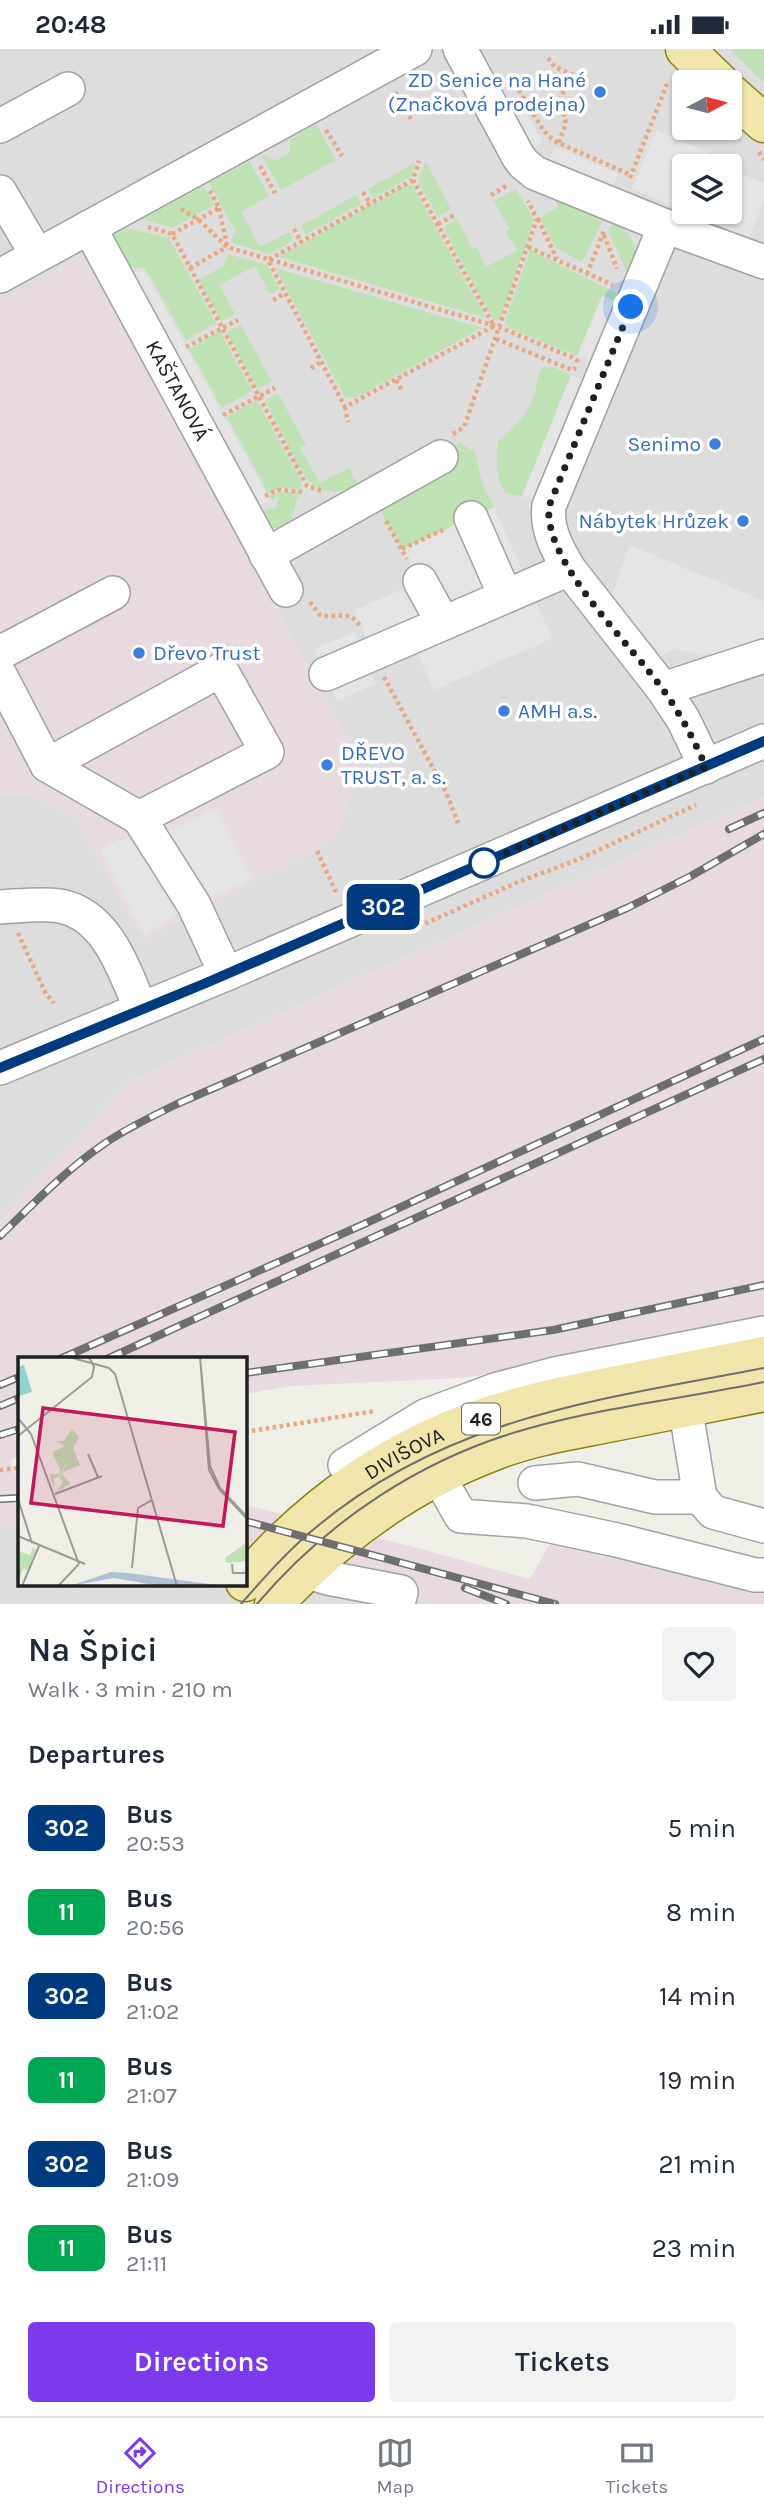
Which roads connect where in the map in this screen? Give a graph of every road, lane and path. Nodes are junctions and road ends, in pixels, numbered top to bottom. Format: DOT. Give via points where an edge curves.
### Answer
graph roads {
  1 [pos="415,49"];
  2 [pos="460,49"];
  3 [pos="685,49"];
  4 [pos="548,58"];
  5 [pos="707,70"];
  6 [pos="389,81"];
  7 [pos="512,81"];
  8 [pos="667,84"];
  9 [pos="68,89"];
  10 [pos="557,107"];
  11 [pos="533,115"];
  12 [pos="411,119"];
  13 [pos="0,126"];
  14 [pos="325,128"];
  15 [pos="558,143"];
  16 [pos="253,156"];
  17 [pos="342,156"];
  18 [pos="419,161"];
  19 [pos="631,175"];
  20 [pos="413,180"];
  21 [pos="205,182"];
  22 [pos="627,185"];
  23 [pos="0,192"];
  24 [pos="363,192"];
  25 [pos="275,193"];
  26 [pos="527,199"];
  27 [pos="370,204"];
  28 [pos="219,208"];
  29 [pos="455,215"];
  30 [pos="198,219"];
  31 [pos="537,219"];
  32 [pos="438,225"];
  33 [pos="607,226"];
  34 [pos="665,226"];
  35 [pos="89,227"];
  36 [pos="294,229"];
  37 [pos="603,234"];
  38 [pos="301,241"];
  39 [pos="227,247"];
  40 [pos="528,247"];
  41 [pos="37,255"];
  42 [pos="268,260"];
  43 [pos="558,260"];
  44 [pos="764,263"];
  45 [pos="190,268"];
  46 [pos="587,274"];
  47 [pos="0,276"];
  48 [pos="621,279"];
  49 [pos="625,291"];
  50 [pos="285,293"];
  51 [pos="273,300"];
  52 [pos="238,320"];
  53 [pos="497,327"];
  54 [pos="222,328"];
  55 [pos="496,339"];
  56 [pos="161,360"];
  57 [pos="321,362"];
  58 [pos="311,368"];
  59 [pos="396,380"];
  60 [pos="275,388"];
  61 [pos="403,392"];
  62 [pos="259,395"];
  63 [pos="345,407"];
  64 [pos="348,422"];
  65 [pos="198,429"];
  66 [pos="443,448"];
  67 [pos="305,492"];
  68 [pos="329,493"];
  69 [pos="371,496"];
  70 [pos="241,508"];
  71 [pos="471,518"];
  72 [pos="402,549"];
  73 [pos="266,555"];
  74 [pos="569,569"];
  75 [pos="420,581"];
  76 [pos="286,590"];
  77 [pos="113,593"];
  78 [pos="505,595"];
  79 [pos="443,623"];
  80 [pos="0,653"];
  81 [pos="764,656"];
  82 [pos="326,674"];
  83 [pos="0,675"];
  84 [pos="663,689"];
  85 [pos="764,741"];
  86 [pos="47,765"];
  87 [pos="706,767"];
  88 [pos="705,801"];
  89 [pos="139,818"];
  90 [pos="317,851"];
  91 [pos="336,892"];
  92 [pos="7,919"];
  93 [pos="406,932"];
  94 [pos="226,974"];
  95 [pos="54,1003"];
  96 [pos="141,1009"];
  97 [pos="0,1068"];
  98 [pos="764,1333"];
  99 [pos="764,1356"];
  100 [pos="683,1390"];
  101 [pos="764,1392"];
  102 [pos="429,1461"];
  103 [pos="345,1465"];
  104 [pos="18,1468"];
  105 [pos="0,1471"];
  106 [pos="535,1483"];
  107 [pos="700,1497"];
  108 [pos="764,1526"];
  109 [pos="305,1571"];
  110 [pos="764,1574"];
  111 [pos="250,1576"];
  112 [pos="241,1587"];
  113 [pos="226,1604"];
  114 [pos="274,1604"];
  115 [pos="397,1604"];
  1 -- 35 [label="street"];
  2 -- 34 [label="street" via="529,169"];
  3 -- 5 [label="main road"];
  4 -- 10 [label="path" via="572,75"];
  6 -- 12 [label="path"];
  7 -- 11 [label="path"];
  8 -- 19 [label="path"];
  9 -- 13 [label="street"];
  10 -- 11 [label="path"];
  10 -- 15 [label="path" via="566,119"];
  11 -- 15 [label="path"];
  14 -- 17 [label="path"];
  15 -- 19 [label="path"];
  16 -- 25 [label="path"];
  18 -- 20 [label="path"];
  19 -- 22 [label="path"];
  20 -- 27 [label="path"];
  20 -- 32 [label="path"];
  21 -- 28 [label="path"];
  23 -- 41 [label="street"];
  24 -- 27 [label="path"];
  26 -- 31 [label="path"];
  27 -- 38 [label="path"];
  28 -- 30 [label="path"];
  28 -- 39 [label="path"];
  29 -- 32 [label="path"];
  30 -- 39 [label="path"];
  30 -- 45 [label="path" via="172,234"];
  31 -- 40 [label="path"];
  31 -- 43 [label="path"];
  32 -- 53 [label="path"];
  33 -- 37 [label="path"];
  34 -- 44 [label="street"];
  34 -- 74 [label="street" via="549,506 553,539"];
  35 -- 41 [label="street"];
  35 -- 56 [label="street, KAŠTANOVÁ"];
  36 -- 38 [label="path"];
  37 -- 46 [label="path"];
  37 -- 48 [label="path"];
  38 -- 42 [label="path"];
  39 -- 42 [label="path"];
  39 -- 45 [label="path"];
  40 -- 43 [label="path"];
  40 -- 53 [label="path"];
  41 -- 47 [label="street"];
  42 -- 50 [label="path"];
  42 -- 53 [label="path"];
  43 -- 46 [label="path"];
  45 -- 54 [label="path"];
  46 -- 49 [label="path"];
  50 -- 51 [label="path"];
  50 -- 57 [label="path"];
  52 -- 54 [label="path"];
  53 -- 55 [label="path"];
  53 -- 55 [label="path" via="576,359 580,367 572,370"];
  53 -- 59 [label="path"];
  54 -- 56 [label="path"];
  54 -- 62 [label="path"];
  55 -- 66 [label="path" via="464,427"];
  56 -- 65 [label="street, KAŠTANOVÁ"];
  57 -- 58 [label="path"];
  57 -- 63 [label="path"];
  59 -- 61 [label="path"];
  59 -- 63 [label="path"];
  60 -- 62 [label="path"];
  62 -- 65 [label="path"];
  62 -- 68 [label="path" via="307,486"];
  63 -- 64 [label="path"];
  65 -- 70 [label="street, KAŠTANOVÁ"];
  66 -- 69 [label="street"];
  67 -- 70 [label="path" via="277,490"];
  69 -- 72 [label="path"];
  69 -- 73 [label="street"];
  70 -- 73 [label="street, KAŠTANOVÁ"];
  71 -- 72 [label="path"];
  71 -- 78 [label="street"];
  72 -- 75 [label="path"];
  73 -- 76 [label="street, KAŠTANOVÁ"];
  74 -- 78 [label="street"];
  74 -- 84 [label="street"];
  75 -- 79 [label="street"];
  77 -- 80 [label="street"];
  78 -- 79 [label="street"];
  79 -- 82 [label="street"];
  81 -- 84 [label="street"];
  83 -- 86 [label="street"];
  84 -- 87 [label="street"];
  85 -- 87 [label="street"];
  86 -- 89 [label="street"];
  86 -- 89 [label="street" via="221,670 267,752"];
  87 -- 94 [label="street"];
  88 -- 93 [label="path"];
  89 -- 94 [label="street" via="194,905"];
  90 -- 91 [label="path"];
  92 -- 95 [label="path" via="19,933"];
  92 -- 96 [label="street" via="60,906 93,922 114,951"];
  94 -- 96 [label="street"];
  96 -- 97 [label="street"];
  98 -- 103 [label="street" via="495,1390 425,1416"];
  99 -- 100 [label="main road, DIVIŠOVA / 46"];
  100 -- 101 [label="main road, DIVIŠOVA / 46"];
  100 -- 102 [label="main road, DIVIŠOVA / 46" via="526,1405 473,1422"];
  100 -- 107 [label="street"];
  102 -- 109 [label="main road, DIVIŠOVA / 46"];
  102 -- 110 [label="street" via="461,1515 527,1521"];
  102 -- 111 [label="main road, DIVIŠOVA / 46" via="354,1482 317,1509"];
  104 -- 105 [label="path"];
  106 -- 107 [label="street" via="578,1479 655,1497"];
  107 -- 108 [label="street" via="713,1512"];
  109 -- 111 [label="street"];
  109 -- 114 [label="main road, DIVIŠOVA / 46"];
  109 -- 115 [label="street" via="401,1592"];
  112 -- 113 [label="main road, DIVIŠOVA / 46"];
}
